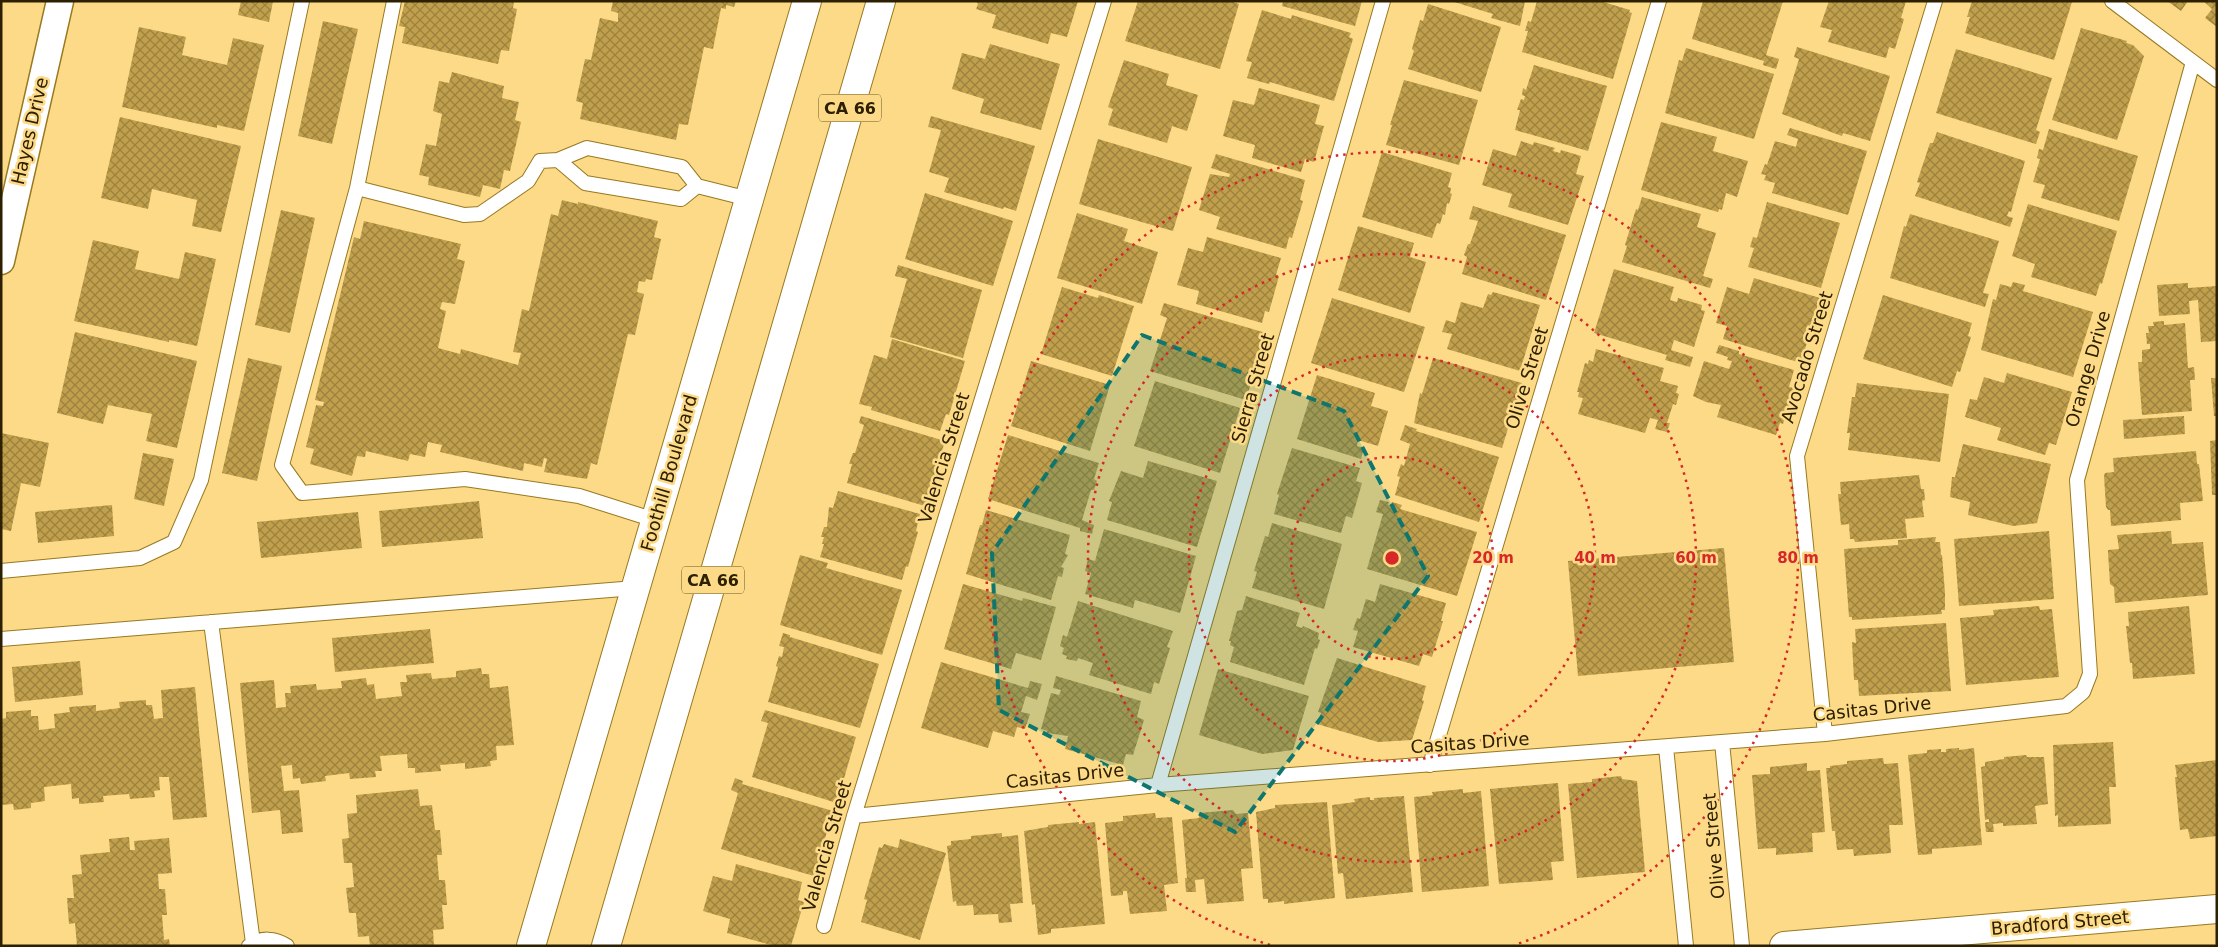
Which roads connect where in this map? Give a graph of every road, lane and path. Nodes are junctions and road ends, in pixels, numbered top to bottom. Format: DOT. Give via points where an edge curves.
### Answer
graph roads {
  1 [pos="60,1"];
  2 [pos="302,1"];
  3 [pos="394,1"];
  4 [pos="807,1"];
  5 [pos="881,1"];
  6 [pos="1104,1"];
  7 [pos="1383,1"];
  8 [pos="1659,1"];
  9 [pos="1935,1"];
  10 [pos="2112,1"];
  11 [pos="2193,62"];
  12 [pos="2217,80"];
  13 [pos="558,160"];
  14 [pos="697,186"];
  15 [pos="358,188"];
  16 [pos="749,199"];
  17 [pos="1,261"];
  18 [pos="655,520"];
  19 [pos="1,571"];
  20 [pos="635,588"];
  21 [pos="211,622"];
  22 [pos="1,639"];
  23 [pos="2083,692"];
  24 [pos="1825,734"];
  25 [pos="1722,742"];
  26 [pos="1666,747"];
  27 [pos="1430,765"];
  28 [pos="1158,785"];
  29 [pos="854,816"];
  30 [pos="2217,909"];
  31 [pos="824,926"];
  32 [pos="1994,937"];
  33 [pos="251,944"];
  34 [pos="287,946"];
  35 [pos="531,946"];
  36 [pos="606,946"];
  37 [pos="1686,946"];
  38 [pos="1742,946"];
  39 [pos="1784,946"];
  1 -- 17 [label="street, Hayes Drive"];
  2 -- 19 [label="lane" via="201,480 174,542 140,558"];
  3 -- 15 [label="lane"];
  4 -- 16 [label="main road, Foothill Boulevard"];
  5 -- 36 [label="main road, CA 66"];
  6 -- 29 [label="lane, Valencia Street"];
  7 -- 28 [label="lane, Sierra Street"];
  8 -- 27 [label="lane, Olive Street"];
  9 -- 24 [label="lane, Avocado Street" via="1797,456"];
  10 -- 11 [label="lane"];
  11 -- 12 [label="lane"];
  11 -- 23 [label="lane, Orange Drive" via="2077,480 2090,674"];
  13 -- 14 [label="lane" via="587,148 682,167"];
  13 -- 14 [label="lane" via="585,183 680,199"];
  13 -- 15 [label="lane" via="540,161 528,181 480,214 464,215"];
  14 -- 16 [label="lane"];
  15 -- 18 [label="lane" via="282,465 302,493 465,479 579,496"];
  16 -- 18 [label="main road, Foothill Boulevard"];
  18 -- 20 [label="main road, Foothill Boulevard"];
  20 -- 21 [label="lane"];
  20 -- 35 [label="main road, Foothill Boulevard"];
  21 -- 22 [label="lane"];
  21 -- 33 [label="lane"];
  23 -- 24 [label="lane, Casitas Drive" via="2066,706"];
  24 -- 25 [label="lane, Casitas Drive"];
  25 -- 26 [label="lane, Casitas Drive"];
  25 -- 38 [label="lane, Olive Street"];
  26 -- 27 [label="lane, Casitas Drive"];
  26 -- 37 [label="lane"];
  27 -- 28 [label="lane, Casitas Drive"];
  28 -- 29 [label="lane, Casitas Drive"];
  29 -- 31 [label="lane, Valencia Street"];
  30 -- 32 [label="main road, Bradford Street"];
  32 -- 39 [label="main road, Bradford Street"];
  33 -- 34 [label="lane" via="264,939"];
}
